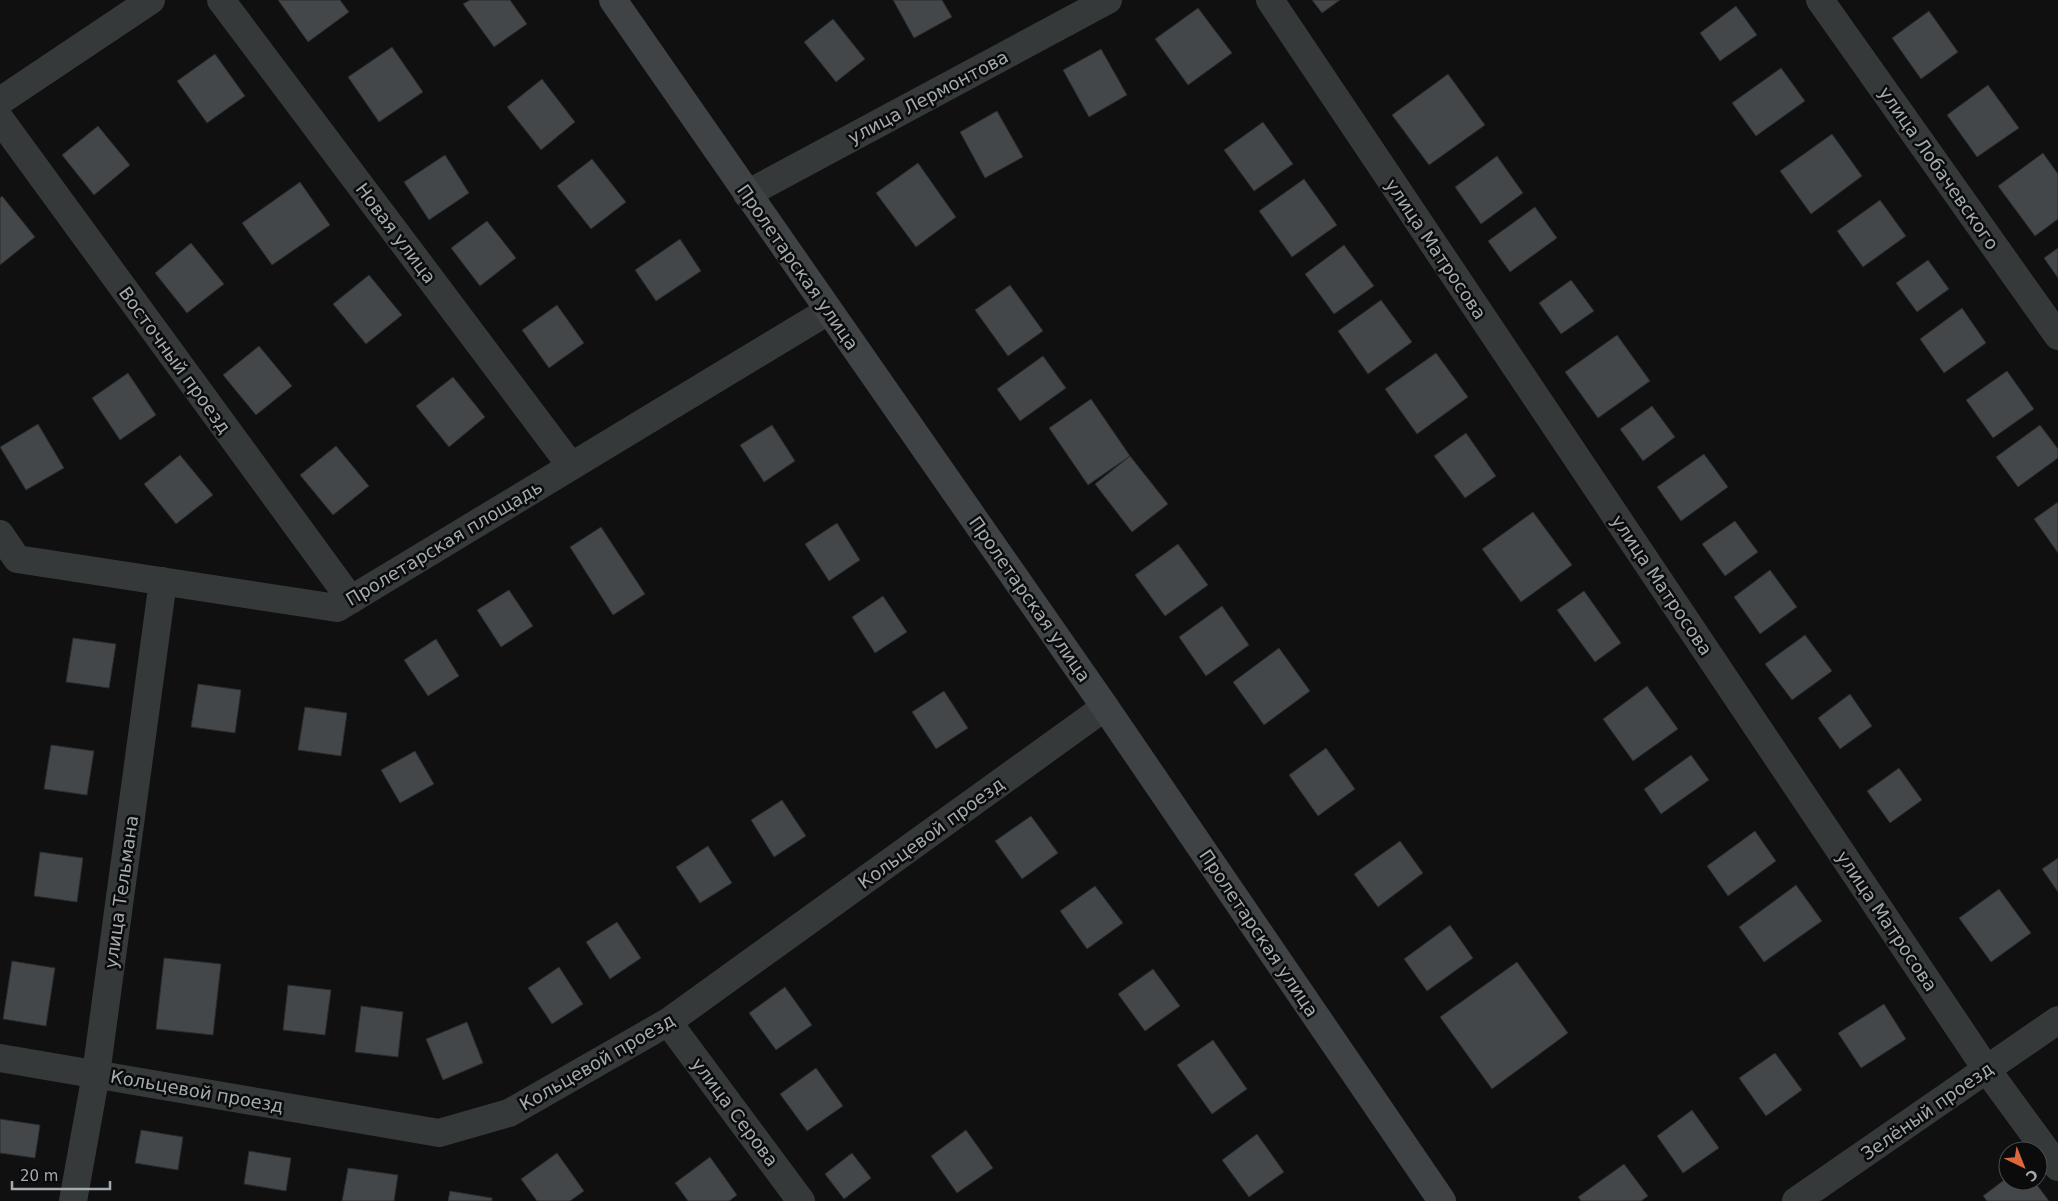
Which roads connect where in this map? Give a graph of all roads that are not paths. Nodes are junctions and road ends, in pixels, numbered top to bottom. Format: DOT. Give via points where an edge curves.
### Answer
graph roads {
  1 [pos="151,0"];
  2 [pos="221,0"];
  3 [pos="613,0"];
  4 [pos="1108,0"];
  5 [pos="1270,0"];
  6 [pos="1820,0"];
  7 [pos="0,102"];
  8 [pos="0,119"];
  9 [pos="747,194"];
  10 [pos="828,311"];
  11 [pos="2058,336"];
  12 [pos="571,466"];
  13 [pos="0,534"];
  14 [pos="163,581"];
  15 [pos="351,600"];
  16 [pos="1105,707"];
  17 [pos="2058,1020"];
  18 [pos="668,1022"];
  19 [pos="0,1058"];
  20 [pos="1987,1070"];
  21 [pos="96,1074"];
  22 [pos="2058,1167"];
  23 [pos="73,1201"];
  24 [pos="801,1201"];
  25 [pos="1442,1201"];
  26 [pos="1796,1201"];
  1 -- 7 [label="street"];
  2 -- 12 [label="street, Новая улица"];
  3 -- 9 [label="street, Пролетарская улица"];
  4 -- 9 [label="street, улица Лермонтова"];
  5 -- 20 [label="street, улица Матросова"];
  6 -- 11 [label="street, улица Лобачевского"];
  8 -- 15 [label="street, Восточный проезд"];
  9 -- 10 [label="street, Пролетарская улица"];
  10 -- 12 [label="street, Пролетарская площадь"];
  10 -- 16 [label="street, Пролетарская улица"];
  12 -- 15 [label="street, Пролетарская площадь"];
  13 -- 14 [label="street, Пролетарская площадь" via="18,559"];
  14 -- 15 [label="street, Пролетарская площадь" via="337,608"];
  14 -- 21 [label="street, улица Тельмана"];
  16 -- 18 [label="street, Кольцевой проезд"];
  16 -- 25 [label="street, Пролетарская улица"];
  17 -- 20 [label="street, Зелёный проезд"];
  18 -- 21 [label="street, Кольцевой проезд" via="509,1113 439,1132"];
  18 -- 24 [label="street, улица Серова"];
  19 -- 21 [label="street, Кольцевой проезд"];
  20 -- 22 [label="street, улица Матросова"];
  20 -- 26 [label="street, Зелёный проезд"];
  21 -- 23 [label="street, улица Тельмана"];
}
